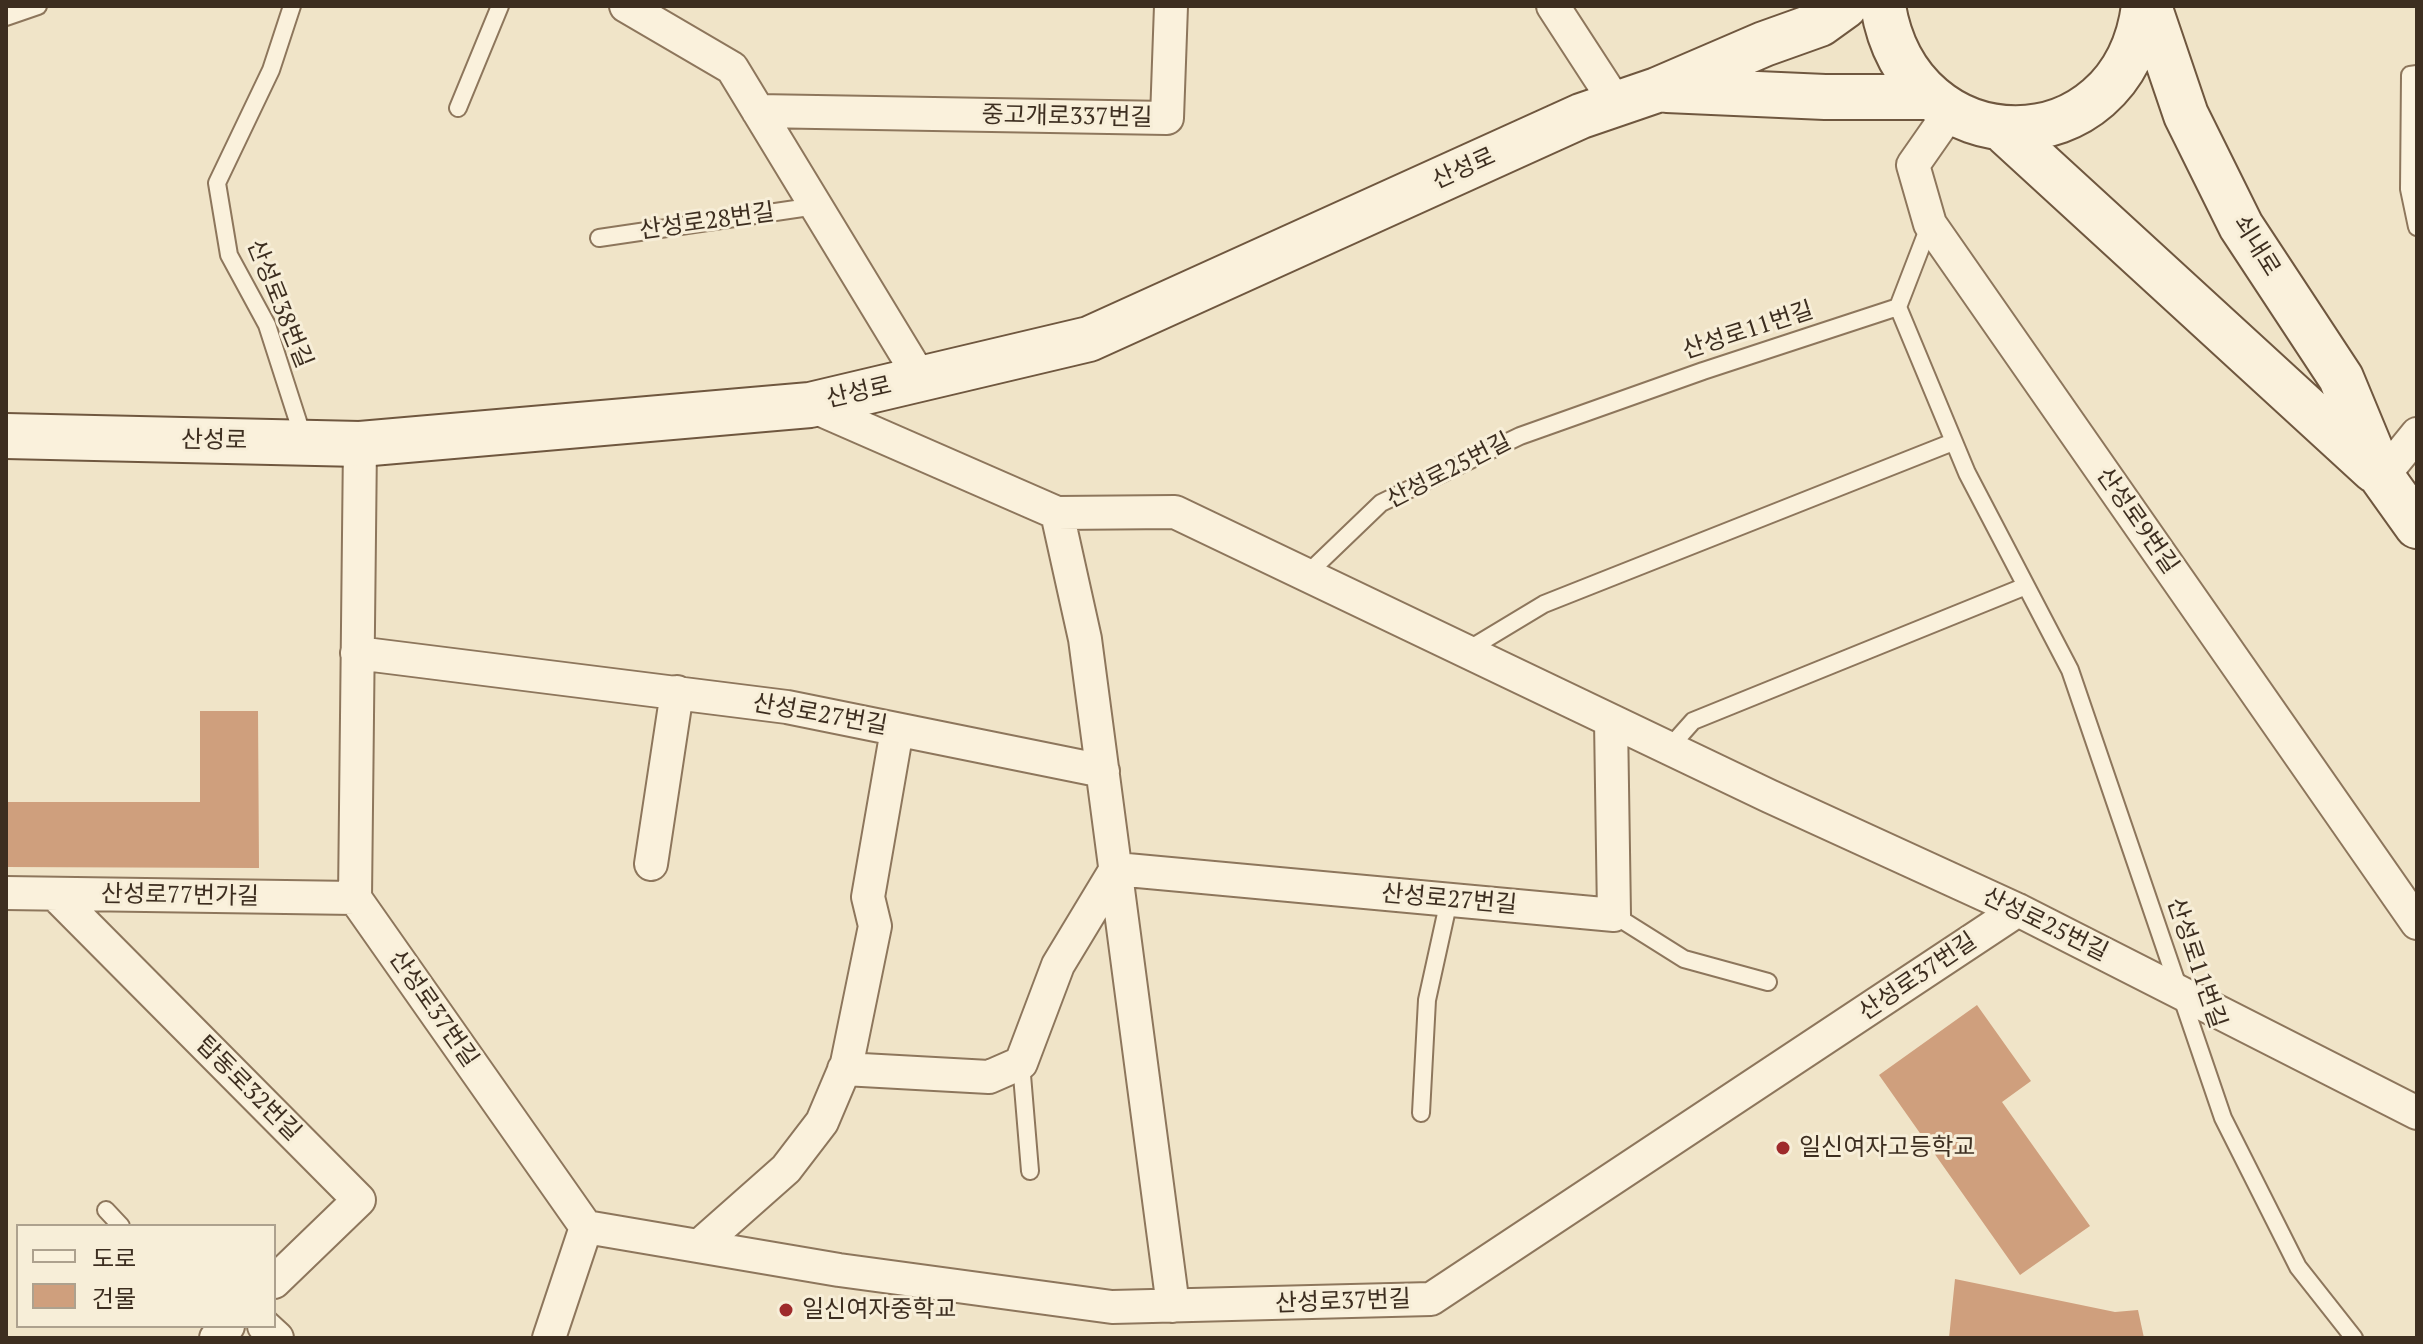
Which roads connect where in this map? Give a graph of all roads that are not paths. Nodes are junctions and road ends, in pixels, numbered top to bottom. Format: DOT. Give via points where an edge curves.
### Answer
graph roads {
  1 [pos="38,6"];
  2 [pos="292,6"];
  3 [pos="500,6"];
  4 [pos="626,6"];
  5 [pos="1171,6"];
  6 [pos="1553,6"];
  7 [pos="1845,6"];
  8 [pos="1883,6"];
  9 [pos="2147,6"];
  10 [pos="6,17"];
  11 [pos="2417,74"];
  12 [pos="1657,90"];
  13 [pos="1616,103"];
  14 [pos="1940,105"];
  15 [pos="458,108"];
  16 [pos="758,111"];
  17 [pos="2001,128"];
  18 [pos="816,206"];
  19 [pos="1930,224"];
  20 [pos="2417,227"];
  21 [pos="599,238"];
  22 [pos="1898,307"];
  23 [pos="921,379"];
  24 [pos="1613,403"];
  25 [pos="810,405"];
  26 [pos="2417,434"];
  27 [pos="6,436"];
  28 [pos="305,442"];
  29 [pos="1953,442"];
  30 [pos="360,444"];
  31 [pos="2382,477"];
  32 [pos="1057,513"];
  33 [pos="2417,526"];
  34 [pos="1306,575"];
  35 [pos="2026,586"];
  36 [pos="1466,651"];
  37 [pos="357,653"];
  38 [pos="677,692"];
  39 [pos="1611,721"];
  40 [pos="897,730"];
  41 [pos="1669,748"];
  42 [pos="1103,771"];
  43 [pos="651,864"];
  44 [pos="1116,869"];
  45 [pos="6,893"];
  46 [pos="55,894"];
  47 [pos="355,898"];
  48 [pos="1449,900"];
  49 [pos="2018,910"];
  50 [pos="1614,915"];
  51 [pos="2417,923"];
  52 [pos="1768,982"];
  53 [pos="2180,992"];
  54 [pos="1021,1063"];
  55 [pos="844,1069"];
  56 [pos="1421,1113"];
  57 [pos="2417,1113"];
  58 [pos="1030,1171"];
  59 [pos="106,1210"];
  60 [pos="119,1224"];
  61 [pos="586,1227"];
  62 [pos="699,1246"];
  63 [pos="276,1280"];
  64 [pos="1173,1306"];
  65 [pos="549,1338"];
  66 [pos="2354,1338"];
  1 -- 10 [label="lane"];
  2 -- 28 [label="lane, 산성로38번길" via="271,70 217,183 229,255 267,325"];
  3 -- 15 [label="lane"];
  4 -- 16 [label="street, 산성로28번길" via="732,68"];
  5 -- 16 [label="street, 중고개로337번길" via="1167,118"];
  6 -- 13 [label="street"];
  7 -- 12 [label="street" via="1820,24"];
  8 -- 14 [label="street" via="1897,56 1911,79"];
  9 -- 17 [label="street" via="2127,66 2103,94 2073,115 2038,127"];
  9 -- 31 [label="street, 쇠내로" via="2186,115 2241,226 2341,378"];
  11 -- 20 [label="lane" via="2410,75 2409,189"];
  12 -- 13 [label="street, 산성로"];
  12 -- 14 [label="street"];
  13 -- 23 [label="street, 산성로" via="1089,339"];
  14 -- 17 [label="street"];
  14 -- 19 [label="street, 산성로9번길" via="1913,165"];
  16 -- 18 [label="street, 산성로28번길"];
  17 -- 31 [label="street"];
  18 -- 21 [label="lane, 산성로28번길"];
  18 -- 23 [label="street, 산성로28번길"];
  19 -- 22 [label="lane"];
  19 -- 51 [label="street, 산성로9번길"];
  22 -- 24 [label="lane, 산성로11번길"];
  22 -- 29 [label="lane, 산성로11번길"];
  23 -- 25 [label="street, 산성로"];
  24 -- 34 [label="lane, 산성로25번길" via="1520,436 1381,503"];
  25 -- 30 [label="street, 산성로"];
  25 -- 32 [label="street"];
  26 -- 31 [label="street"];
  27 -- 28 [label="street, 산성로"];
  28 -- 30 [label="street, 산성로"];
  29 -- 35 [label="lane, 산성로11번길"];
  29 -- 36 [label="lane" via="1544,604"];
  30 -- 37 [label="street"];
  31 -- 33 [label="street, 쇠내로"];
  32 -- 34 [label="street, 산성로25번길" via="1175,512"];
  32 -- 42 [label="street" via="1085,639"];
  34 -- 36 [label="street, 산성로25번길"];
  35 -- 41 [label="lane" via="1693,721"];
  35 -- 53 [label="lane, 산성로11번길" via="2070,670"];
  36 -- 39 [label="street, 산성로25번길"];
  37 -- 38 [label="street"];
  37 -- 47 [label="street"];
  38 -- 40 [label="street, 산성로27번길"];
  38 -- 43 [label="street"];
  39 -- 41 [label="street, 산성로25번길"];
  39 -- 50 [label="street"];
  40 -- 42 [label="street, 산성로27번길"];
  40 -- 55 [label="street" via="868,897 875,926"];
  41 -- 49 [label="street, 산성로25번길"];
  42 -- 44 [label="street"];
  44 -- 48 [label="street, 산성로27번길"];
  44 -- 54 [label="street" via="1058,965"];
  44 -- 64 [label="street"];
  45 -- 46 [label="street, 산성로77번가길"];
  46 -- 47 [label="street, 산성로77번가길"];
  46 -- 63 [label="street, 탑동로32번길" via="359,1200"];
  47 -- 61 [label="street, 산성로37번길"];
  48 -- 50 [label="street, 산성로27번길"];
  48 -- 56 [label="lane" via="1427,1000"];
  49 -- 53 [label="street, 산성로25번길"];
  49 -- 64 [label="street, 산성로37번길" via="1431,1299"];
  50 -- 52 [label="lane, 산성로27번길" via="1684,959"];
  53 -- 57 [label="street, 산성로25번길"];
  53 -- 66 [label="lane, 산성로11번길" via="2223,1118 2270,1213 2298,1267"];
  54 -- 55 [label="street" via="989,1077"];
  54 -- 58 [label="lane"];
  55 -- 62 [label="street" via="822,1122 786,1169"];
  59 -- 60 [label="lane"];
  61 -- 62 [label="street, 산성로37번길"];
  61 -- 65 [label="street"];
  62 -- 64 [label="street, 산성로37번길" via="1112,1307"];
}
